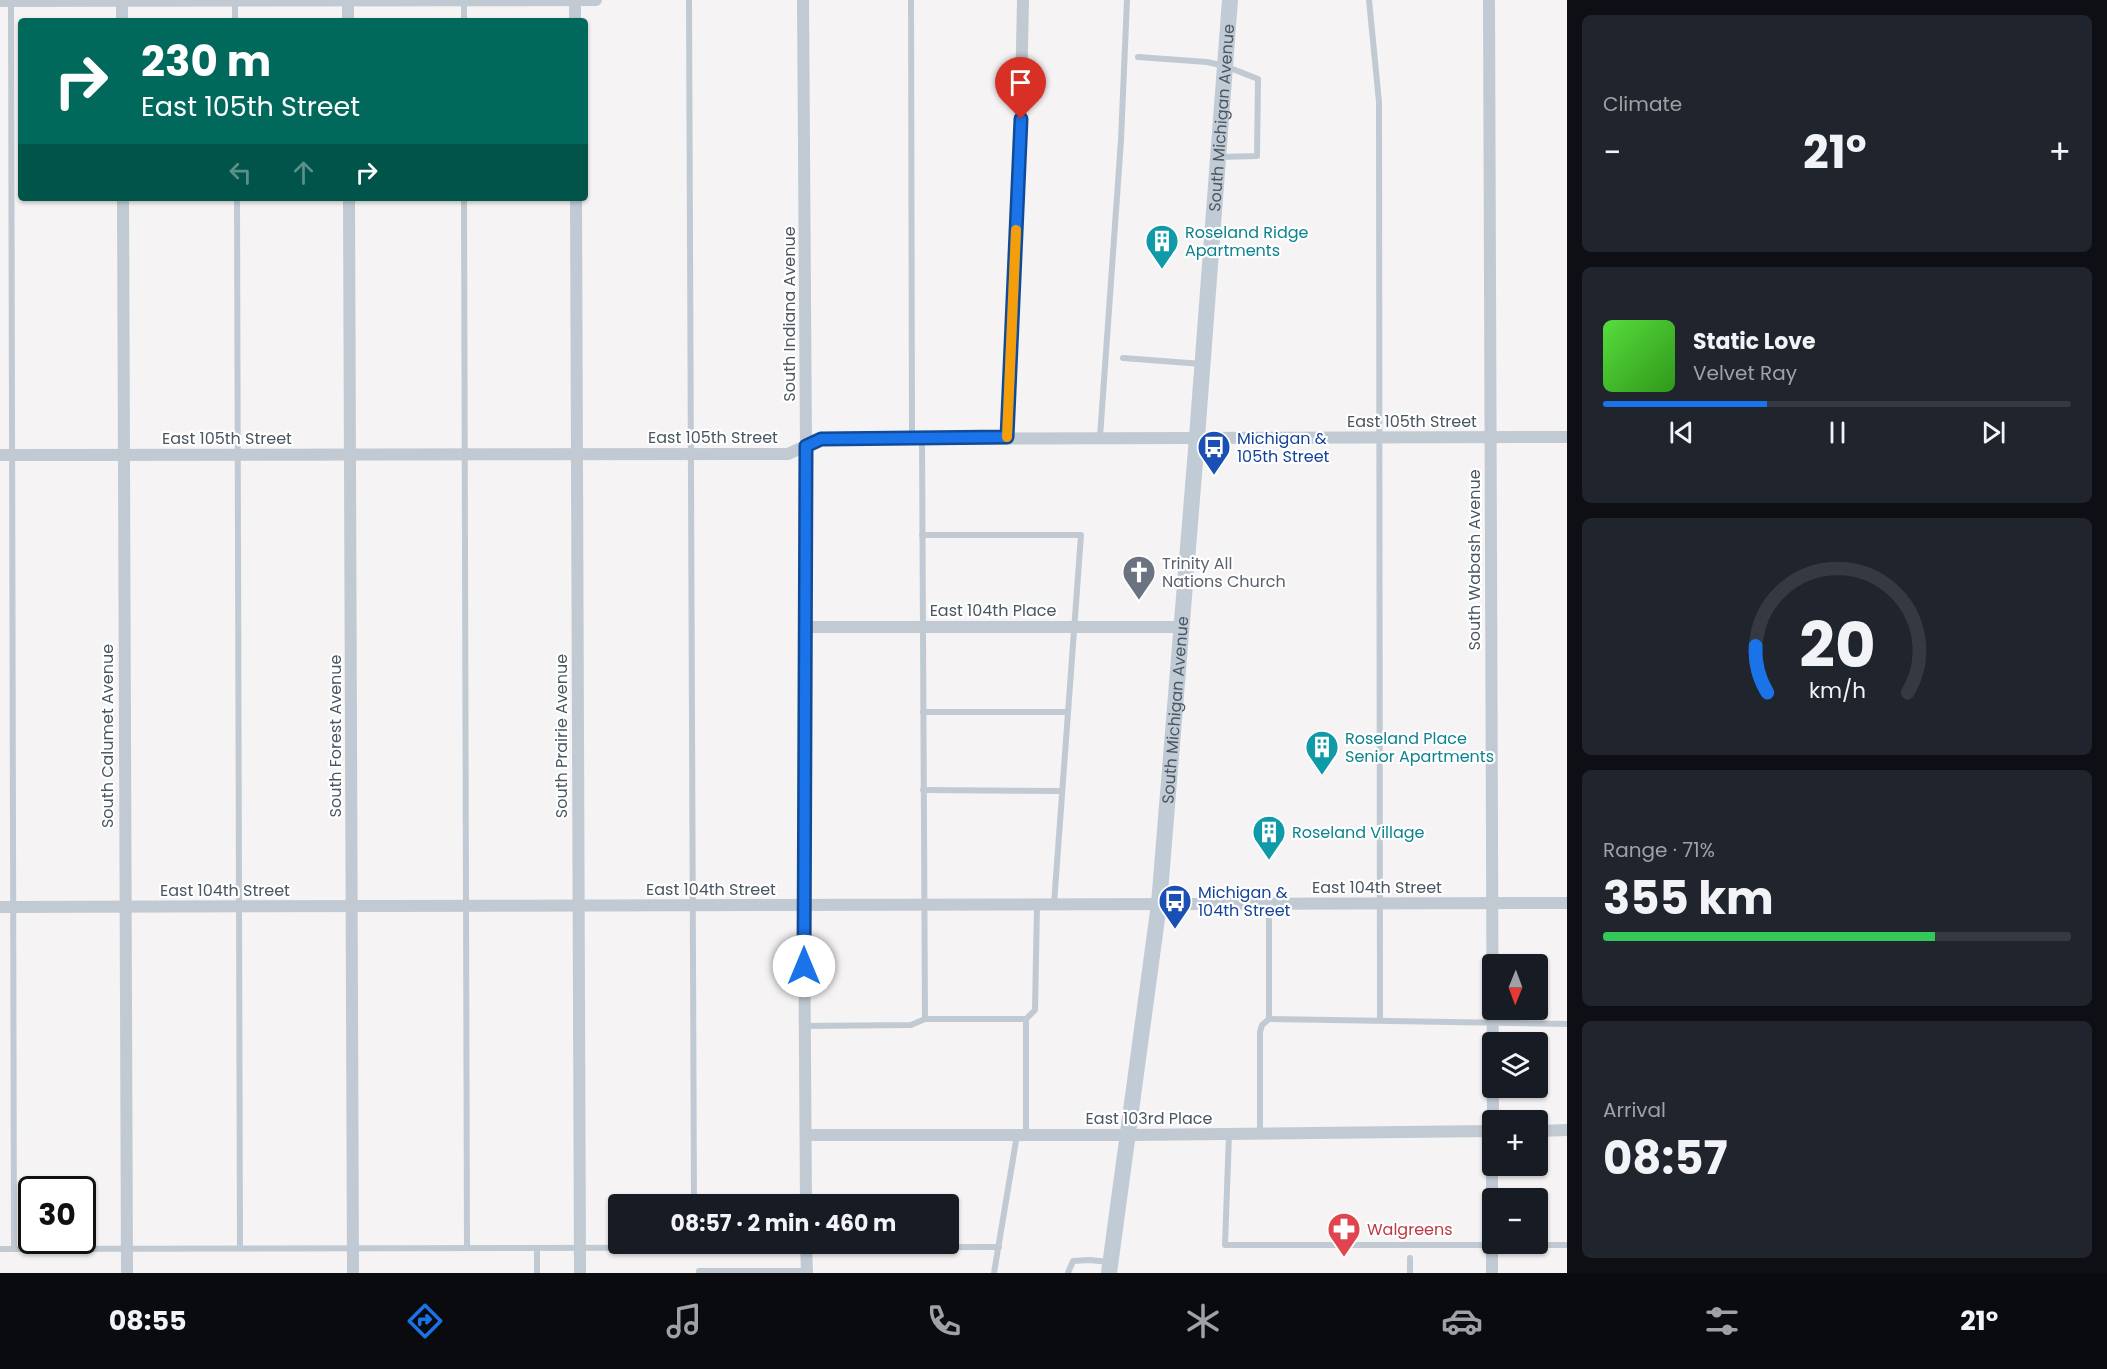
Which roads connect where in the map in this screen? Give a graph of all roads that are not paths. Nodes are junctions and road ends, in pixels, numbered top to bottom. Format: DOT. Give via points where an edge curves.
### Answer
graph roads {
  1 [pos="122,0"];
  2 [pos="236,0"];
  3 [pos="348,0"];
  4 [pos="464,0"];
  5 [pos="575,0"];
  6 [pos="596,0"];
  7 [pos="689,0"];
  8 [pos="803,0"];
  9 [pos="911,0"];
  10 [pos="1023,0"];
  11 [pos="1127,0"];
  12 [pos="1230,0"];
  13 [pos="1369,0"];
  14 [pos="1489,0"];
  15 [pos="8,1"];
  16 [pos="122,18"];
  17 [pos="236,18"];
  18 [pos="348,18"];
  19 [pos="464,18"];
  20 [pos="575,18"];
  21 [pos="1138,57"];
  22 [pos="1225,66"];
  23 [pos="1218,157"];
  24 [pos="123,201"];
  25 [pos="237,201"];
  26 [pos="349,201"];
  27 [pos="464,201"];
  28 [pos="576,201"];
  29 [pos="1123,358"];
  30 [pos="1203,364"];
  31 [pos="1007,437"];
  32 [pos="1197,437"];
  33 [pos="1378,437"];
  34 [pos="1490,437"];
  35 [pos="1567,437"];
  36 [pos="917,438"];
  37 [pos="1100,438"];
  38 [pos="806,446"];
  39 [pos="0,454"];
  40 [pos="14,454"];
  41 [pos="123,454"];
  42 [pos="239,454"];
  43 [pos="350,454"];
  44 [pos="464,454"];
  45 [pos="576,454"];
  46 [pos="691,454"];
  47 [pos="922,535"];
  48 [pos="805,627"];
  49 [pos="923,627"];
  50 [pos="1075,627"];
  51 [pos="1181,627"];
  52 [pos="923,712"];
  53 [pos="1068,712"];
  54 [pos="923,790"];
  55 [pos="1062,791"];
  56 [pos="1492,903"];
  57 [pos="1567,903"];
  58 [pos="1037,904"];
  59 [pos="1054,904"];
  60 [pos="1159,904"];
  61 [pos="1269,904"];
  62 [pos="1381,904"];
  63 [pos="692,905"];
  64 [pos="804,905"];
  65 [pos="924,905"];
  66 [pos="353,906"];
  67 [pos="466,906"];
  68 [pos="579,906"];
  69 [pos="0,907"];
  70 [pos="14,907"];
  71 [pos="124,907"];
  72 [pos="239,907"];
  73 [pos="925,1019"];
  74 [pos="1026,1019"];
  75 [pos="1269,1019"];
  76 [pos="1380,1020"];
  77 [pos="1492,1024"];
  78 [pos="1567,1024"];
  79 [pos="805,1026"];
  80 [pos="1492,1110"];
  81 [pos="1482,1131"];
  82 [pos="1548,1131"];
  83 [pos="1567,1131"];
  84 [pos="1229,1134"];
  85 [pos="1260,1134"];
  86 [pos="806,1135"];
  87 [pos="1021,1135"];
  88 [pos="1129,1135"];
  89 [pos="694,1194"];
  90 [pos="806,1194"];
  91 [pos="1482,1245"];
  92 [pos="1548,1245"];
  93 [pos="1567,1245"];
  94 [pos="959,1247"];
  95 [pos="999,1247"];
  96 [pos="240,1248"];
  97 [pos="353,1248"];
  98 [pos="467,1248"];
  99 [pos="537,1248"];
  100 [pos="580,1248"];
  101 [pos="608,1248"];
  102 [pos="0,1249"];
  103 [pos="14,1249"];
  104 [pos="127,1249"];
  105 [pos="807,1254"];
  106 [pos="1492,1254"];
  107 [pos="1410,1258"];
  108 [pos="1110,1267"];
  109 [pos="807,1272"];
  110 [pos="127,1273"];
  111 [pos="353,1273"];
  112 [pos="537,1273"];
  113 [pos="580,1273"];
  114 [pos="699,1273"];
  115 [pos="994,1273"];
  116 [pos="1068,1273"];
  117 [pos="1410,1273"];
  118 [pos="1492,1273"];
  1 -- 2 [label="street"];
  1 -- 15 [label="street"];
  1 -- 16 [label="street"];
  2 -- 3 [label="street"];
  2 -- 17 [label="lane"];
  3 -- 4 [label="street"];
  3 -- 18 [label="street"];
  4 -- 5 [label="street"];
  4 -- 19 [label="lane"];
  5 -- 6 [label="street"];
  5 -- 20 [label="street"];
  7 -- 46 [label="lane"];
  8 -- 38 [label="street, South Indiana Avenue"];
  9 -- 36 [label="lane"];
  10 -- 31 [label="street"];
  11 -- 37 [label="lane"];
  12 -- 22 [label="main road, South Michigan Avenue"];
  13 -- 33 [label="lane" via="1379,102"];
  14 -- 34 [label="street, South Wabash Avenue"];
  15 -- 40 [label="lane"];
  21 -- 22 [label="lane"];
  22 -- 23 [label="main road, South Michigan Avenue"];
  22 -- 23 [label="lane" via="1258,79 1257,156"];
  23 -- 30 [label="main road, South Michigan Avenue"];
  24 -- 41 [label="street, South Calumet Avenue"];
  25 -- 42 [label="lane"];
  26 -- 43 [label="street, South Forest Avenue"];
  27 -- 44 [label="lane"];
  28 -- 45 [label="street, South Prairie Avenue"];
  29 -- 30 [label="lane"];
  30 -- 32 [label="main road, South Michigan Avenue"];
  31 -- 36 [label="street, East 105th Street"];
  31 -- 37 [label="street, East 105th Street"];
  32 -- 33 [label="street, East 105th Street"];
  32 -- 37 [label="street, East 105th Street"];
  32 -- 51 [label="main road, South Michigan Avenue"];
  33 -- 34 [label="street, East 105th Street"];
  33 -- 62 [label="lane"];
  34 -- 35 [label="street, East 105th Street"];
  34 -- 56 [label="street, South Wabash Avenue"];
  36 -- 38 [label="street, East 105th Street" via="821,439"];
  36 -- 47 [label="lane"];
  38 -- 46 [label="street, East 105th Street" via="788,454"];
  38 -- 48 [label="street, South Indiana Avenue"];
  39 -- 40 [label="street, East 105th Street"];
  40 -- 41 [label="street, East 105th Street"];
  40 -- 70 [label="lane"];
  41 -- 42 [label="street, East 105th Street"];
  41 -- 71 [label="street, South Calumet Avenue"];
  42 -- 43 [label="street, East 105th Street"];
  42 -- 72 [label="lane"];
  43 -- 44 [label="street, East 105th Street"];
  43 -- 66 [label="street, South Forest Avenue"];
  44 -- 45 [label="street, East 105th Street"];
  44 -- 67 [label="lane"];
  45 -- 46 [label="street, East 105th Street"];
  45 -- 68 [label="street, South Prairie Avenue"];
  46 -- 63 [label="lane"];
  47 -- 49 [label="lane"];
  47 -- 50 [label="lane" via="1080,535"];
  48 -- 49 [label="street, East 104th Place"];
  48 -- 64 [label="street, South Indiana Avenue"];
  49 -- 50 [label="street, East 104th Place"];
  49 -- 52 [label="lane"];
  50 -- 51 [label="street, East 104th Place"];
  50 -- 53 [label="lane"];
  51 -- 60 [label="main road, South Michigan Avenue"];
  52 -- 53 [label="lane"];
  52 -- 54 [label="lane"];
  53 -- 55 [label="lane"];
  54 -- 55 [label="lane"];
  54 -- 65 [label="lane"];
  55 -- 59 [label="lane"];
  56 -- 57 [label="street, East 104th Street"];
  56 -- 62 [label="street, East 104th Street"];
  56 -- 77 [label="street, South Wabash Avenue"];
  58 -- 59 [label="street, East 104th Street"];
  58 -- 65 [label="street, East 104th Street"];
  58 -- 74 [label="lane" via="1035,1010"];
  59 -- 60 [label="street, East 104th Street"];
  60 -- 61 [label="street, East 104th Street"];
  60 -- 88 [label="main road, South Michigan Avenue"];
  61 -- 62 [label="street, East 104th Street"];
  61 -- 75 [label="lane"];
  62 -- 76 [label="lane"];
  63 -- 64 [label="street, East 104th Street"];
  63 -- 68 [label="street, East 104th Street"];
  63 -- 89 [label="lane"];
  64 -- 65 [label="street, East 104th Street"];
  64 -- 79 [label="street, South Indiana Avenue"];
  65 -- 73 [label="lane"];
  66 -- 67 [label="street, East 104th Street"];
  66 -- 72 [label="street, East 104th Street"];
  66 -- 97 [label="street, South Forest Avenue"];
  67 -- 68 [label="street, East 104th Street"];
  67 -- 98 [label="lane"];
  68 -- 100 [label="street, South Prairie Avenue"];
  69 -- 70 [label="street, East 104th Street"];
  70 -- 71 [label="street, East 104th Street"];
  70 -- 103 [label="lane"];
  71 -- 72 [label="street, East 104th Street"];
  71 -- 104 [label="street, South Calumet Avenue"];
  72 -- 96 [label="lane"];
  73 -- 74 [label="lane"];
  73 -- 79 [label="lane" via="911,1025"];
  74 -- 87 [label="lane"];
  75 -- 76 [label="lane"];
  75 -- 85 [label="lane" via="1260,1032"];
  76 -- 77 [label="lane"];
  77 -- 78 [label="lane"];
  77 -- 80 [label="street, South Wabash Avenue"];
  79 -- 86 [label="street, South Indiana Avenue"];
  81 -- 85 [label="street, East 103rd Place"];
  82 -- 83 [label="street"];
  84 -- 85 [label="street, East 103rd Place"];
  84 -- 88 [label="street, East 103rd Place"];
  84 -- 91 [label="lane" via="1226,1245"];
  86 -- 87 [label="street, East 103rd Place"];
  86 -- 90 [label="street, South Indiana Avenue"];
  87 -- 88 [label="street, East 103rd Place"];
  87 -- 95 [label="lane"];
  88 -- 108 [label="main road, South Michigan Avenue"];
  92 -- 93 [label="lane"];
  94 -- 95 [label="lane"];
  95 -- 115 [label="lane"];
  96 -- 97 [label="lane"];
  96 -- 104 [label="lane"];
  97 -- 98 [label="lane"];
  97 -- 111 [label="street, South Forest Avenue"];
  98 -- 99 [label="lane"];
  99 -- 100 [label="lane"];
  99 -- 112 [label="lane"];
  100 -- 101 [label="lane"];
  100 -- 113 [label="street, South Prairie Avenue"];
  102 -- 103 [label="lane"];
  103 -- 104 [label="lane"];
  104 -- 110 [label="street, South Calumet Avenue"];
  105 -- 109 [label="street"];
  106 -- 118 [label="street"];
  107 -- 117 [label="lane"];
  108 -- 116 [label="lane" via="1089,1260 1073,1261"];
  109 -- 114 [label="lane"];
}
